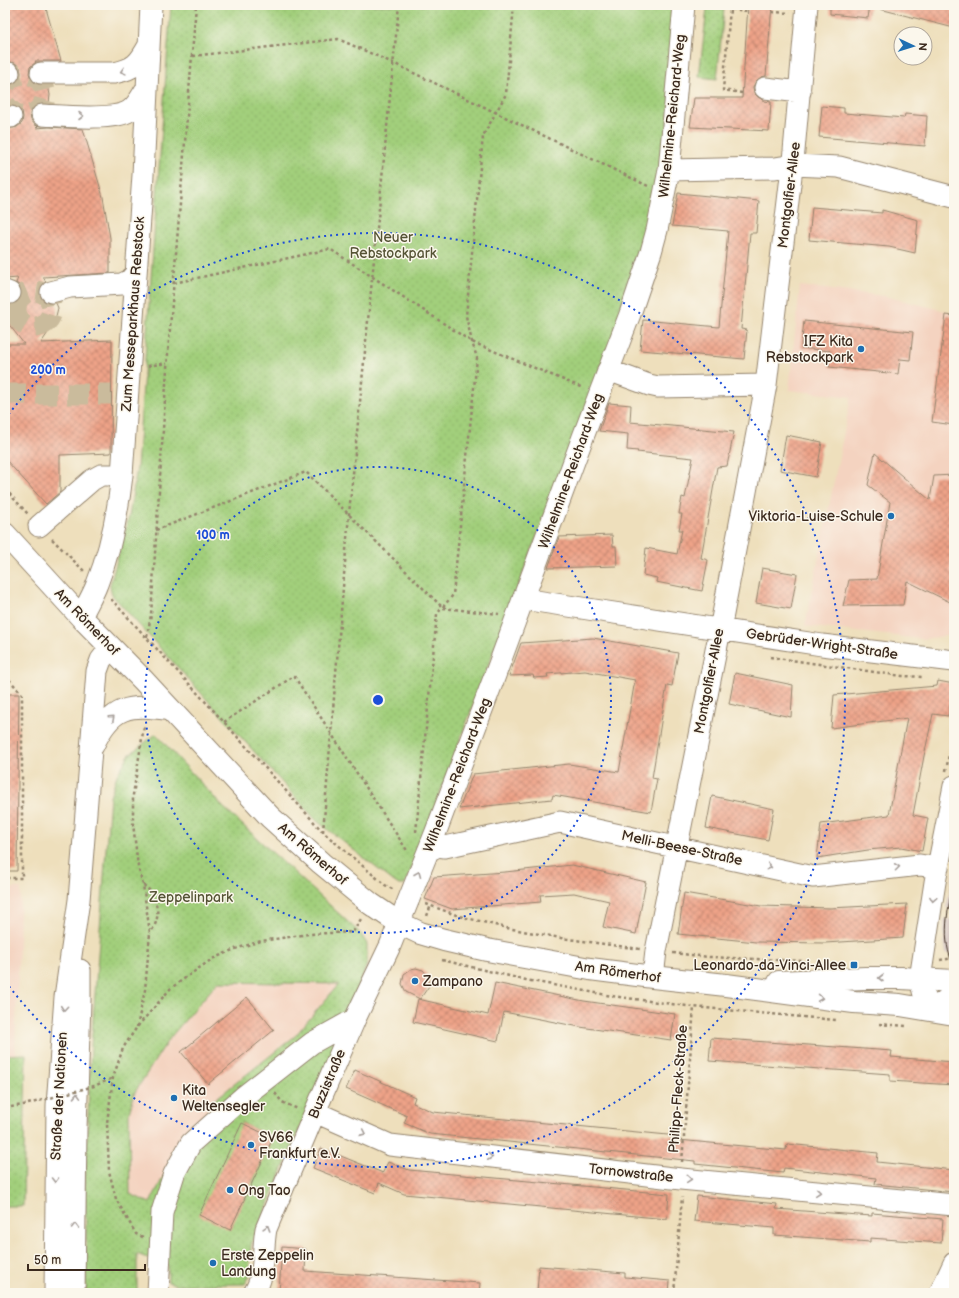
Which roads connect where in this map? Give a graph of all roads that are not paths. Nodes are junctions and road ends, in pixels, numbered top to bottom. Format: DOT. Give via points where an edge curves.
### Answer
graph roads {
  1 [pos="151,5"];
  2 [pos="684,5"];
  3 [pos="799,9"];
  4 [pos="149,45"];
  5 [pos="46,69"];
  6 [pos="765,88"];
  7 [pos="146,89"];
  8 [pos="800,92"];
  9 [pos="42,115"];
  10 [pos="793,165"];
  11 [pos="670,170"];
  12 [pos="954,197"];
  13 [pos="136,273"];
  14 [pos="51,292"];
  15 [pos="608,370"];
  16 [pos="766,385"];
  17 [pos="122,475"];
  18 [pos="39,526"];
  19 [pos="5,534"];
  20 [pos="520,608"];
  21 [pos="81,617"];
  22 [pos="720,630"];
  23 [pos="111,647"];
  24 [pos="954,661"];
  25 [pos="171,710"];
  26 [pos="91,750"];
  27 [pos="954,786"];
  28 [pos="676,846"];
  29 [pos="417,847"];
  30 [pos="938,868"];
  31 [pos="79,900"];
  32 [pos="399,923"];
  33 [pos="652,977"];
  34 [pos="920,979"];
  35 [pos="954,981"];
  36 [pos="726,985"];
  37 [pos="954,993"];
  38 [pos="931,1010"];
  39 [pos="954,1014"];
  40 [pos="355,1019"];
  41 [pos="314,1114"];
  42 [pos="954,1205"];
  43 [pos="954,1263"];
  44 [pos="55,1293"];
  45 [pos="74,1293"];
  46 [pos="158,1293"];
  47 [pos="254,1293"];
  48 [pos="941,1293"];
  1 -- 4 [label="street, Zum Messeparkhaus Rebstock"];
  2 -- 11 [label="street, Wilhelmine-Reichard-Weg"];
  3 -- 8 [label="street, Montgolfier-Allee"];
  4 -- 5 [label="street, one-way" via="135,66 126,71 114,73"];
  4 -- 7 [label="street, Zum Messeparkhaus Rebstock"];
  6 -- 8 [label="street"];
  9 -- 7 [label="street, one-way" via="121,115 137,104"];
  7 -- 13 [label="street, Zum Messeparkhaus Rebstock"];
  8 -- 10 [label="street, Montgolfier-Allee"];
  10 -- 11 [label="street" via="776,168"];
  10 -- 12 [label="street" via="839,167"];
  10 -- 16 [label="street, Montgolfier-Allee"];
  11 -- 15 [label="street, Wilhelmine-Reichard-Weg" via="652,252"];
  13 -- 14 [label="street" via="122,284 70,287"];
  13 -- 17 [label="street, Zum Messeparkhaus Rebstock" via="120,393"];
  15 -- 16 [label="street" via="658,387"];
  15 -- 20 [label="street, Wilhelmine-Reichard-Weg"];
  16 -- 22 [label="street, Montgolfier-Allee"];
  17 -- 18 [label="street" via="101,476 92,480"];
  17 -- 21 [label="street, Zum Messeparkhaus Rebstock" via="112,538 97,585"];
  19 -- 21 [label="main road, Am Römerhof"];
  20 -- 22 [label="street, Gebrüder-Wright-Straße"];
  20 -- 29 [label="street, Wilhelmine-Reichard-Weg" via="459,771"];
  21 -- 23 [label="main road, Am Römerhof"];
  22 -- 24 [label="street, Gebrüder-Wright-Straße"];
  22 -- 28 [label="street, Montgolfier-Allee"];
  23 -- 25 [label="main road, Am Römerhof"];
  23 -- 26 [label="street, Straße der Nationen" via="101,660 97,671"];
  26 -- 25 [label="street, Straße der Nationen, one-way" via="112,716 132,707"];
  25 -- 32 [label="main road, Am Römerhof" via="270,816 320,863"];
  26 -- 31 [label="street, Straße der Nationen"];
  27 -- 30 [label="street"];
  28 -- 29 [label="street, Melli-Beese-Straße" via="560,822 445,847"];
  28 -- 30 [label="street, Melli-Beese-Straße, one-way" via="813,877 920,865"];
  28 -- 33 [label="street, Montgolfier-Allee"];
  32 -- 29 [label="street, Wilhelmine-Reichard-Weg, one-way" via="409,897"];
  30 -- 34 [label="street, one-way"];
  31 -- 44 [label="street, Straße der Nationen, one-way" via="65,997 57,1105"];
  45 -- 31 [label="street, Straße der Nationen, one-way" via="80,1000"];
  32 -- 33 [label="main road, Am Römerhof" via="420,933 487,950 590,969"];
  32 -- 40 [label="street, Buzzistraße"];
  33 -- 36 [label="main road, Am Römerhof"];
  34 -- 35 [label="main road, Am Römerhof"];
  34 -- 36 [label="main road, Am Römerhof, one-way" via="864,978"];
  34 -- 38 [label="street"];
  36 -- 38 [label="main road, Am Römerhof, one-way"];
  37 -- 38 [label="street"];
  38 -- 39 [label="main road, Am Römerhof"];
  40 -- 41 [label="street, Buzzistraße"];
  40 -- 46 [label="street" via="312,1043 243,1097 191,1143 174,1174 162,1212"];
  41 -- 42 [label="street, Tornowstraße, one-way" via="390,1145 681,1178"];
  47 -- 41 [label="street, Buzzistraße, one-way" via="262,1276 266,1229"];
  43 -- 48 [label="street"];
}
